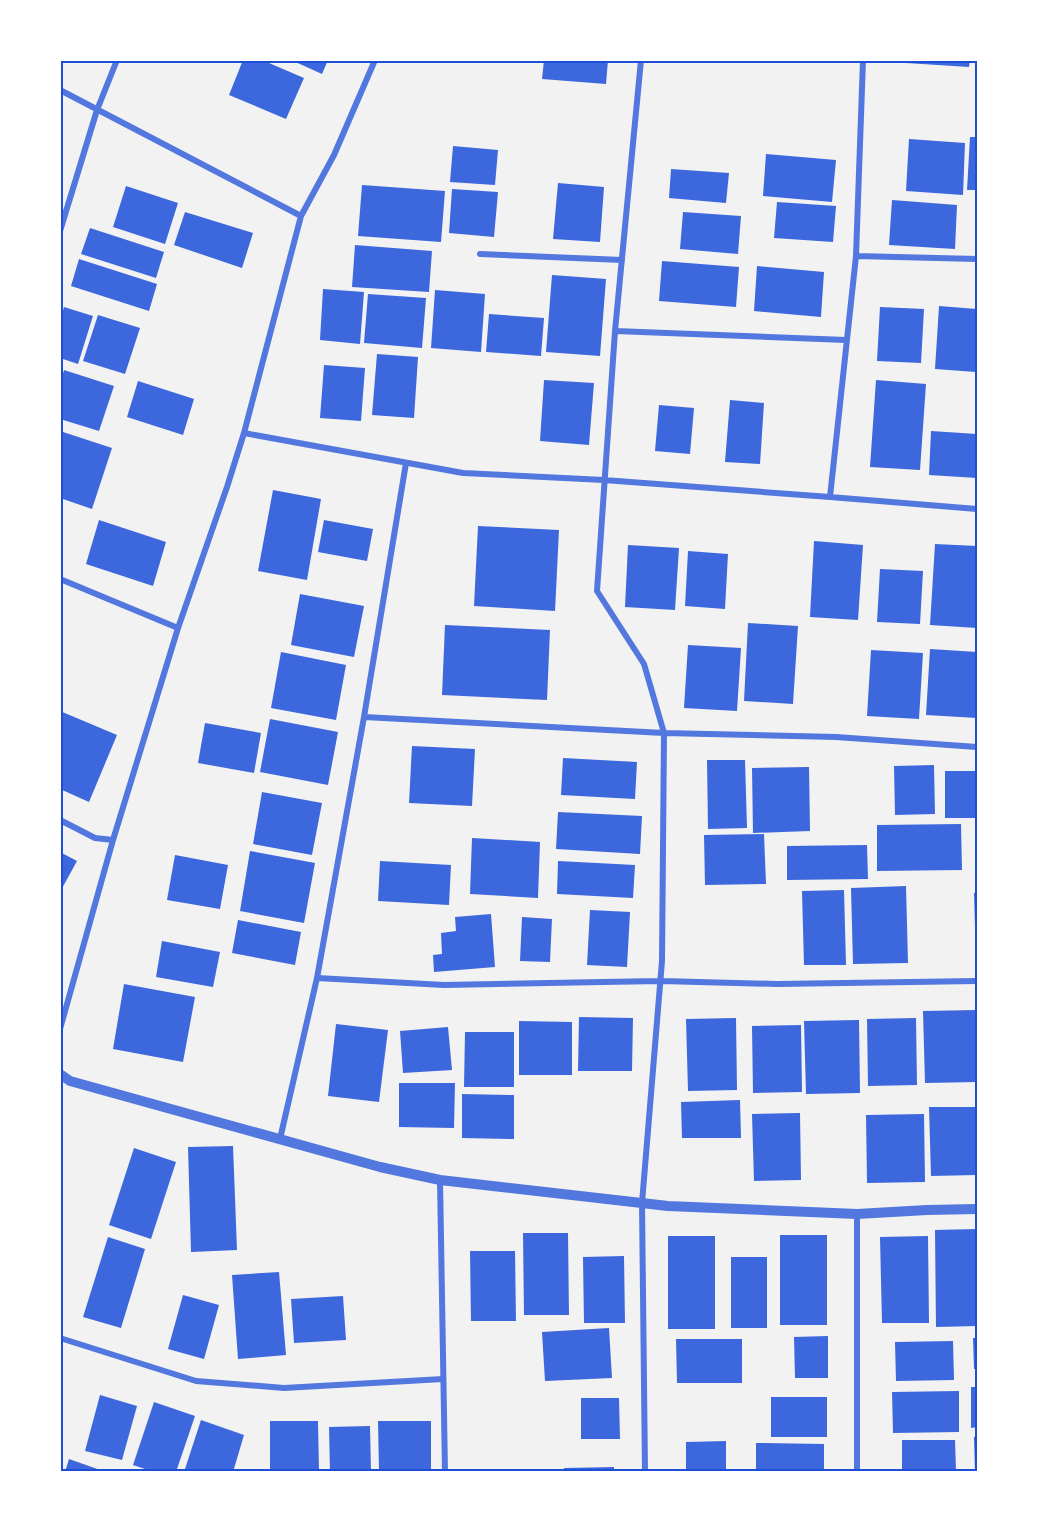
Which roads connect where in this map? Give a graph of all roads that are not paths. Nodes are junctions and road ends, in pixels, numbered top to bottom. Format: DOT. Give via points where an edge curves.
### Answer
graph roads {
  1 [pos="117,60"];
  2 [pos="375,60"];
  3 [pos="641,60"];
  4 [pos="863,60"];
  5 [pos="60,90"];
  6 [pos="97,110"];
  7 [pos="302,216"];
  8 [pos="60,231"];
  9 [pos="480,254"];
  10 [pos="856,256"];
  11 [pos="977,258"];
  12 [pos="622,260"];
  13 [pos="615,331"];
  14 [pos="846,340"];
  15 [pos="244,433"];
  16 [pos="406,463"];
  17 [pos="604,480"];
  18 [pos="830,496"];
  19 [pos="977,509"];
  20 [pos="60,579"];
  21 [pos="178,628"];
  22 [pos="364,717"];
  23 [pos="664,733"];
  24 [pos="977,747"];
  25 [pos="60,819"];
  26 [pos="113,840"];
  27 [pos="317,978"];
  28 [pos="661,981"];
  29 [pos="977,981"];
  30 [pos="60,1029"];
  31 [pos="60,1074"];
  32 [pos="280,1139"];
  33 [pos="440,1180"];
  34 [pos="642,1203"];
  35 [pos="977,1209"];
  36 [pos="857,1214"];
  37 [pos="60,1338"];
  38 [pos="443,1379"];
  39 [pos="445,1472"];
  40 [pos="645,1472"];
  41 [pos="857,1472"];
  1 -- 6 [label="street"];
  2 -- 7 [label="street" via="334,155"];
  3 -- 12 [label="street"];
  4 -- 10 [label="street"];
  5 -- 6 [label="street"];
  6 -- 7 [label="street"];
  6 -- 8 [label="street"];
  7 -- 15 [label="street"];
  9 -- 12 [label="street"];
  10 -- 11 [label="street"];
  10 -- 14 [label="street"];
  12 -- 13 [label="street"];
  13 -- 14 [label="street"];
  13 -- 17 [label="street"];
  14 -- 18 [label="street"];
  15 -- 16 [label="street"];
  15 -- 21 [label="street"];
  16 -- 17 [label="street" via="463,473"];
  16 -- 22 [label="street"];
  17 -- 18 [label="street"];
  17 -- 23 [label="street" via="597,591 644,664"];
  18 -- 19 [label="street"];
  20 -- 21 [label="street"];
  21 -- 26 [label="street"];
  22 -- 23 [label="street"];
  22 -- 27 [label="street"];
  23 -- 24 [label="street" via="836,737"];
  23 -- 28 [label="street"];
  25 -- 26 [label="street" via="95,838"];
  26 -- 30 [label="street"];
  27 -- 28 [label="street" via="444,985"];
  27 -- 32 [label="street"];
  28 -- 29 [label="street"];
  28 -- 34 [label="street"];
  31 -- 32 [label="street" via="70,1081"];
  32 -- 33 [label="street"];
  33 -- 34 [label="street"];
  33 -- 38 [label="street"];
  34 -- 36 [label="street"];
  34 -- 40 [label="street"];
  35 -- 36 [label="street"];
  36 -- 41 [label="street"];
  37 -- 38 [label="street" via="196,1381 284,1388"];
  38 -- 39 [label="street"];
}
